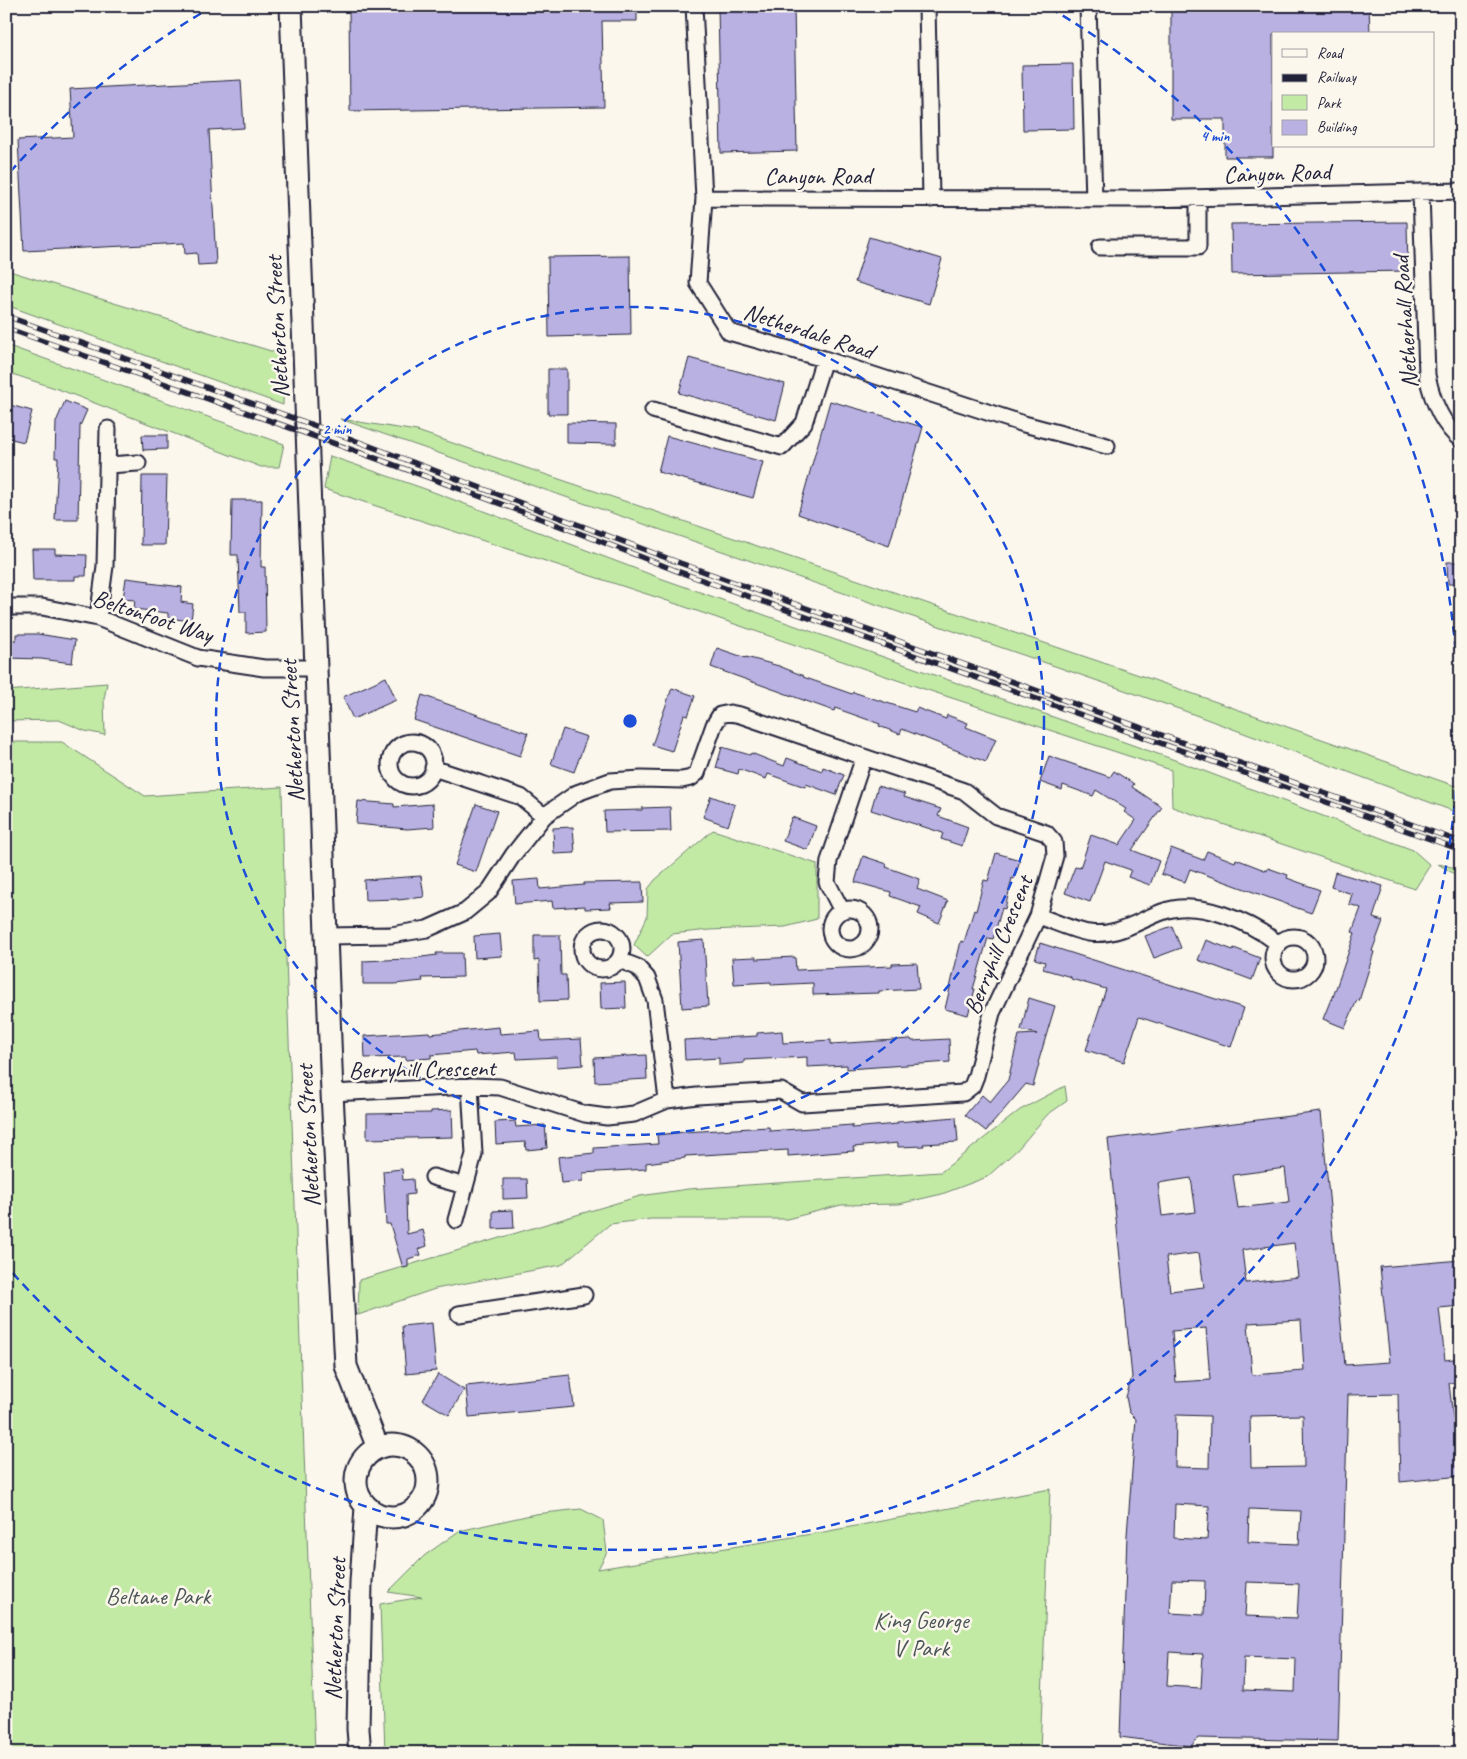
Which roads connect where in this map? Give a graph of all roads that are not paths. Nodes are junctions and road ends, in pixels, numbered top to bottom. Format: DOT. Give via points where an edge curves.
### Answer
graph roads {
  1 [pos="291,6"];
  2 [pos="694,6"];
  3 [pos="927,6"];
  4 [pos="1088,6"];
  5 [pos="1461,191"];
  6 [pos="1422,192"];
  7 [pos="704,198"];
  8 [pos="1198,198"];
  9 [pos="931,199"];
  10 [pos="1094,199"];
  11 [pos="1100,247"];
  12 [pos="824,359"];
  13 [pos="653,410"];
  14 [pos="108,429"];
  15 [pos="1461,440"];
  16 [pos="1107,446"];
  17 [pos="138,463"];
  18 [pos="108,465"];
  19 [pos="6,607"];
  20 [pos="98,618"];
  21 [pos="315,668"];
  22 [pos="864,757"];
  23 [pos="433,768"];
  24 [pos="544,816"];
  25 [pos="842,911"];
  26 [pos="1038,916"];
  27 [pos="327,936"];
  28 [pos="1279,944"];
  29 [pos="620,960"];
  30 [pos="470,1086"];
  31 [pos="332,1093"];
  32 [pos="666,1100"];
  33 [pos="433,1177"];
  34 [pos="465,1186"];
  35 [pos="456,1220"];
  36 [pos="584,1295"];
  37 [pos="459,1314"];
  38 [pos="378,1448"];
  39 [pos="366,1507"];
  40 [pos="360,1753"];
  1 -- 21 [label="street, Netherton Street"];
  2 -- 7 [label="street, Netherdale Road"];
  3 -- 9 [label="street"];
  4 -- 10 [label="street"];
  5 -- 6 [label="street, Canyon Road"];
  6 -- 8 [label="street, Canyon Road"];
  6 -- 15 [label="street, Netherhall Road" via="1427,376 1440,416"];
  7 -- 9 [label="street, Canyon Road"];
  7 -- 12 [label="street, Netherdale Road" via="698,283 729,332"];
  8 -- 10 [label="street, Canyon Road"];
  8 -- 11 [label="street" via="1198,247"];
  9 -- 10 [label="street, Canyon Road"];
  12 -- 13 [label="street" via="804,424 782,447"];
  12 -- 16 [label="street, Netherdale Road" via="1024,424"];
  14 -- 18 [label="street"];
  17 -- 18 [label="street"];
  18 -- 20 [label="street" via="105,566"];
  19 -- 20 [label="street, Beltonfoot Way" via="42,607"];
  20 -- 21 [label="street, Beltonfoot Way" via="198,658 264,668"];
  21 -- 27 [label="street, Netherton Street"];
  22 -- 24 [label="street, Berryhill Crescent" via="730,713 720,715 714,724 700,770 691,778 610,781 577,793"];
  22 -- 25 [label="street" via="828,861 827,882"];
  22 -- 26 [label="street, Berryhill Crescent" via="964,791 996,816 1046,833 1054,842 1055,856"];
  23 -- 24 [label="street" via="521,797"];
  24 -- 27 [label="street, Berryhill Crescent" via="488,893 465,912 427,930 391,935"];
  26 -- 28 [label="street" via="1089,933 1118,931 1163,911 1185,907 1214,912 1262,931"];
  26 -- 32 [label="street, Berryhill Crescent" via="992,1012 972,1086 963,1093 802,1103 781,1091"];
  27 -- 31 [label="street, Netherton Street"];
  29 -- 32 [label="street" via="642,972 655,1000"];
  30 -- 31 [label="street, Berryhill Crescent"];
  30 -- 32 [label="street, Berryhill Crescent" via="500,1087 585,1114 607,1117 634,1114"];
  30 -- 34 [label="street" via="474,1154"];
  31 -- 38 [label="street, Netherton Street" via="346,1366"];
  33 -- 34 [label="street"];
  34 -- 35 [label="street"];
  36 -- 37 [label="street"];
  38 -- 39 [label="street" via="368,1454 358,1467 357,1492"];
  38 -- 39 [label="street" via="395,1445 407,1448 424,1465 428,1482 420,1503 403,1515 391,1517"];
  39 -- 40 [label="street, Netherton Street" via="360,1592"];
}
